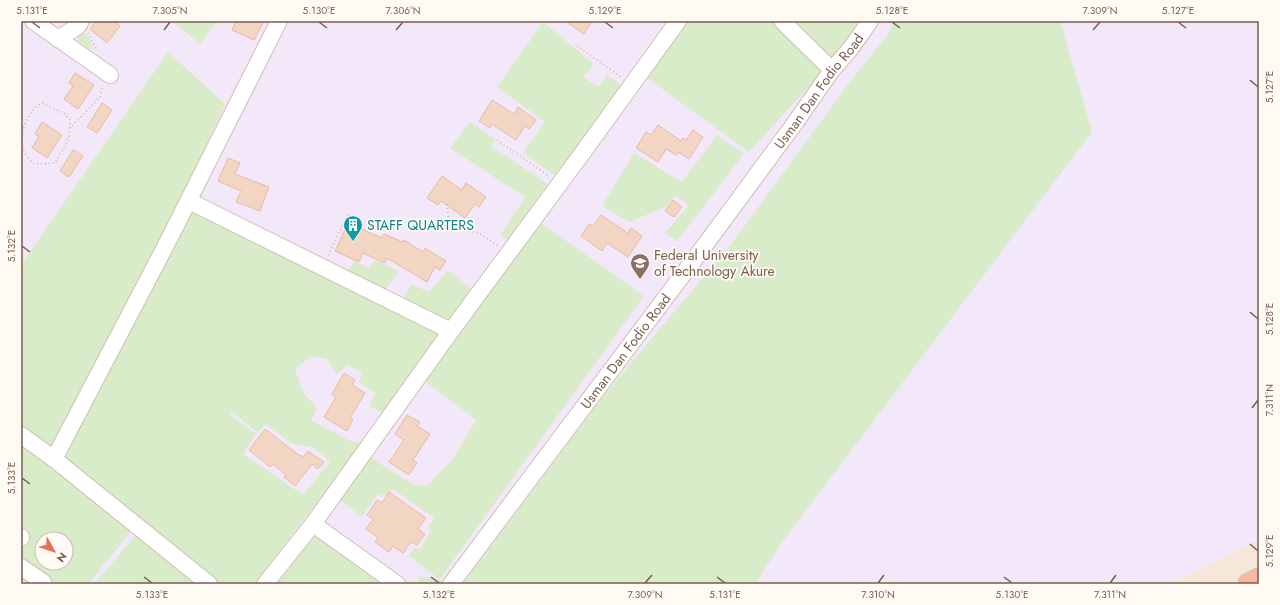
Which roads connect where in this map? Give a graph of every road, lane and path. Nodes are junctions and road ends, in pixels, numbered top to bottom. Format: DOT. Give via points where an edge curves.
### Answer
graph roads {
  1 [pos="33,21"];
  2 [pos="81,21"];
  3 [pos="279,21"];
  4 [pos="678,21"];
  5 [pos="782,21"];
  6 [pos="870,21"];
  7 [pos="58,38"];
  8 [pos="577,46"];
  9 [pos="832,70"];
  10 [pos="110,75"];
  11 [pos="632,85"];
  12 [pos="70,128"];
  13 [pos="497,140"];
  14 [pos="560,184"];
  15 [pos="189,201"];
  16 [pos="447,204"];
  17 [pos="349,212"];
  18 [pos="506,257"];
  19 [pos="323,267"];
  20 [pos="451,331"];
  21 [pos="22,439"];
  22 [pos="54,459"];
  23 [pos="313,524"];
  24 [pos="21,567"];
  25 [pos="1259,578"];
  26 [pos="43,582"];
  27 [pos="209,584"];
  28 [pos="265,584"];
  29 [pos="397,584"];
  30 [pos="450,584"];
  31 [pos="1249,584"];
  1 -- 7 [label="street"];
  2 -- 7 [label="street" via="78,26"];
  3 -- 15 [label="street"];
  4 -- 11 [label="street"];
  5 -- 9 [label="street"];
  6 -- 9 [label="street, Usman Dan Fodio Road"];
  7 -- 10 [label="street"];
  8 -- 11 [label="path"];
  9 -- 30 [label="street, Usman Dan Fodio Road" via="708,241"];
  10 -- 12 [label="path" via="104,82 100,96"];
  11 -- 14 [label="street"];
  12 -- 12 [label="path" via="66,144 55,163 34,164 22,149 24,125 37,105 43,103 65,114 70,120"];
  13 -- 14 [label="path"];
  14 -- 18 [label="street"];
  15 -- 19 [label="street"];
  15 -- 22 [label="street"];
  16 -- 18 [label="path" via="449,222 463,230 479,234 499,247"];
  17 -- 19 [label="path"];
  18 -- 20 [label="street"];
  19 -- 20 [label="street"];
  20 -- 23 [label="street"];
  21 -- 22 [label="street"];
  22 -- 27 [label="street"];
  23 -- 28 [label="street"];
  23 -- 29 [label="street"];
  24 -- 26 [label="street"];
  25 -- 31 [label="highway"];
}
